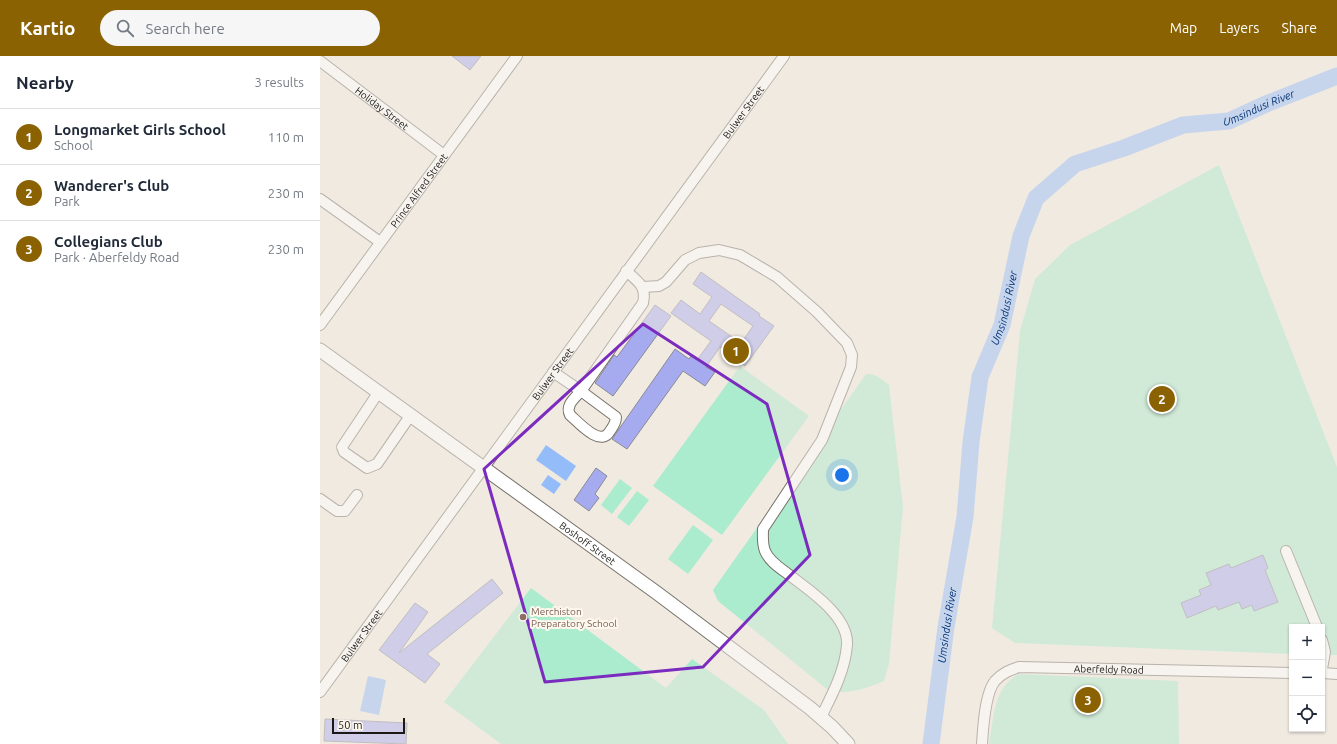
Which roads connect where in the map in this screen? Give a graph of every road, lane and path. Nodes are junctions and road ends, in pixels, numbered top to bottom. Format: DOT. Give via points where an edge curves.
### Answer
graph roads {
  1 [pos="517,56"];
  2 [pos="784,56"];
  3 [pos="320,61"];
  4 [pos="444,155"];
  5 [pos="320,199"];
  6 [pos="380,242"];
  7 [pos="626,271"];
  8 [pos="643,287"];
  9 [pos="320,325"];
  10 [pos="320,350"];
  11 [pos="553,372"];
  12 [pos="581,391"];
  13 [pos="378,393"];
  14 [pos="410,416"];
  15 [pos="483,468"];
  16 [pos="357,495"];
  17 [pos="320,499"];
  18 [pos="1286,551"];
  19 [pos="1316,624"];
  20 [pos="1289,672"];
  21 [pos="1325,673"];
  22 [pos="1337,674"];
  23 [pos="320,692"];
  24 [pos="821,717"];
  25 [pos="848,744"];
  26 [pos="982,744"];
  1 -- 4 [label="street, Prince Alfred Street"];
  2 -- 7 [label="street, Bulwer Street"];
  3 -- 4 [label="street, Holiday Street"];
  4 -- 6 [label="street, Prince Alfred Street"];
  5 -- 6 [label="street"];
  6 -- 9 [label="street, Prince Alfred Street"];
  7 -- 8 [label="street"];
  7 -- 11 [label="street, Bulwer Street"];
  8 -- 12 [label="street" via="645,295 641,308"];
  8 -- 24 [label="street" via="659,286 666,282 685,260 699,253 719,250 740,255 777,277 817,312 847,343 852,355 851,367 822,440 763,530 762,542 774,563 837,616 844,632 847,645 838,681"];
  10 -- 13 [label="main road, Boshoff Street"];
  11 -- 12 [label="street"];
  11 -- 15 [label="street, Bulwer Street"];
  12 -- 12 [label="street" via="616,417 608,436 597,437 570,415 569,406"];
  13 -- 14 [label="main road, Boshoff Street"];
  13 -- 14 [label="street" via="342,447 344,452 367,468 372,467 377,464"];
  14 -- 15 [label="main road, Boshoff Street"];
  15 -- 23 [label="street, Bulwer Street"];
  15 -- 24 [label="main road, Boshoff Street" via="657,593"];
  16 -- 17 [label="street" via="345,511 337,511"];
  18 -- 19 [label="street"];
  20 -- 26 [label="street, Aberfeldy Road" via="1019,667 1005,671 994,682 984,712"];
  21 -- 22 [label="street"];
  24 -- 25 [label="main road, Boshoff Street"];
}
